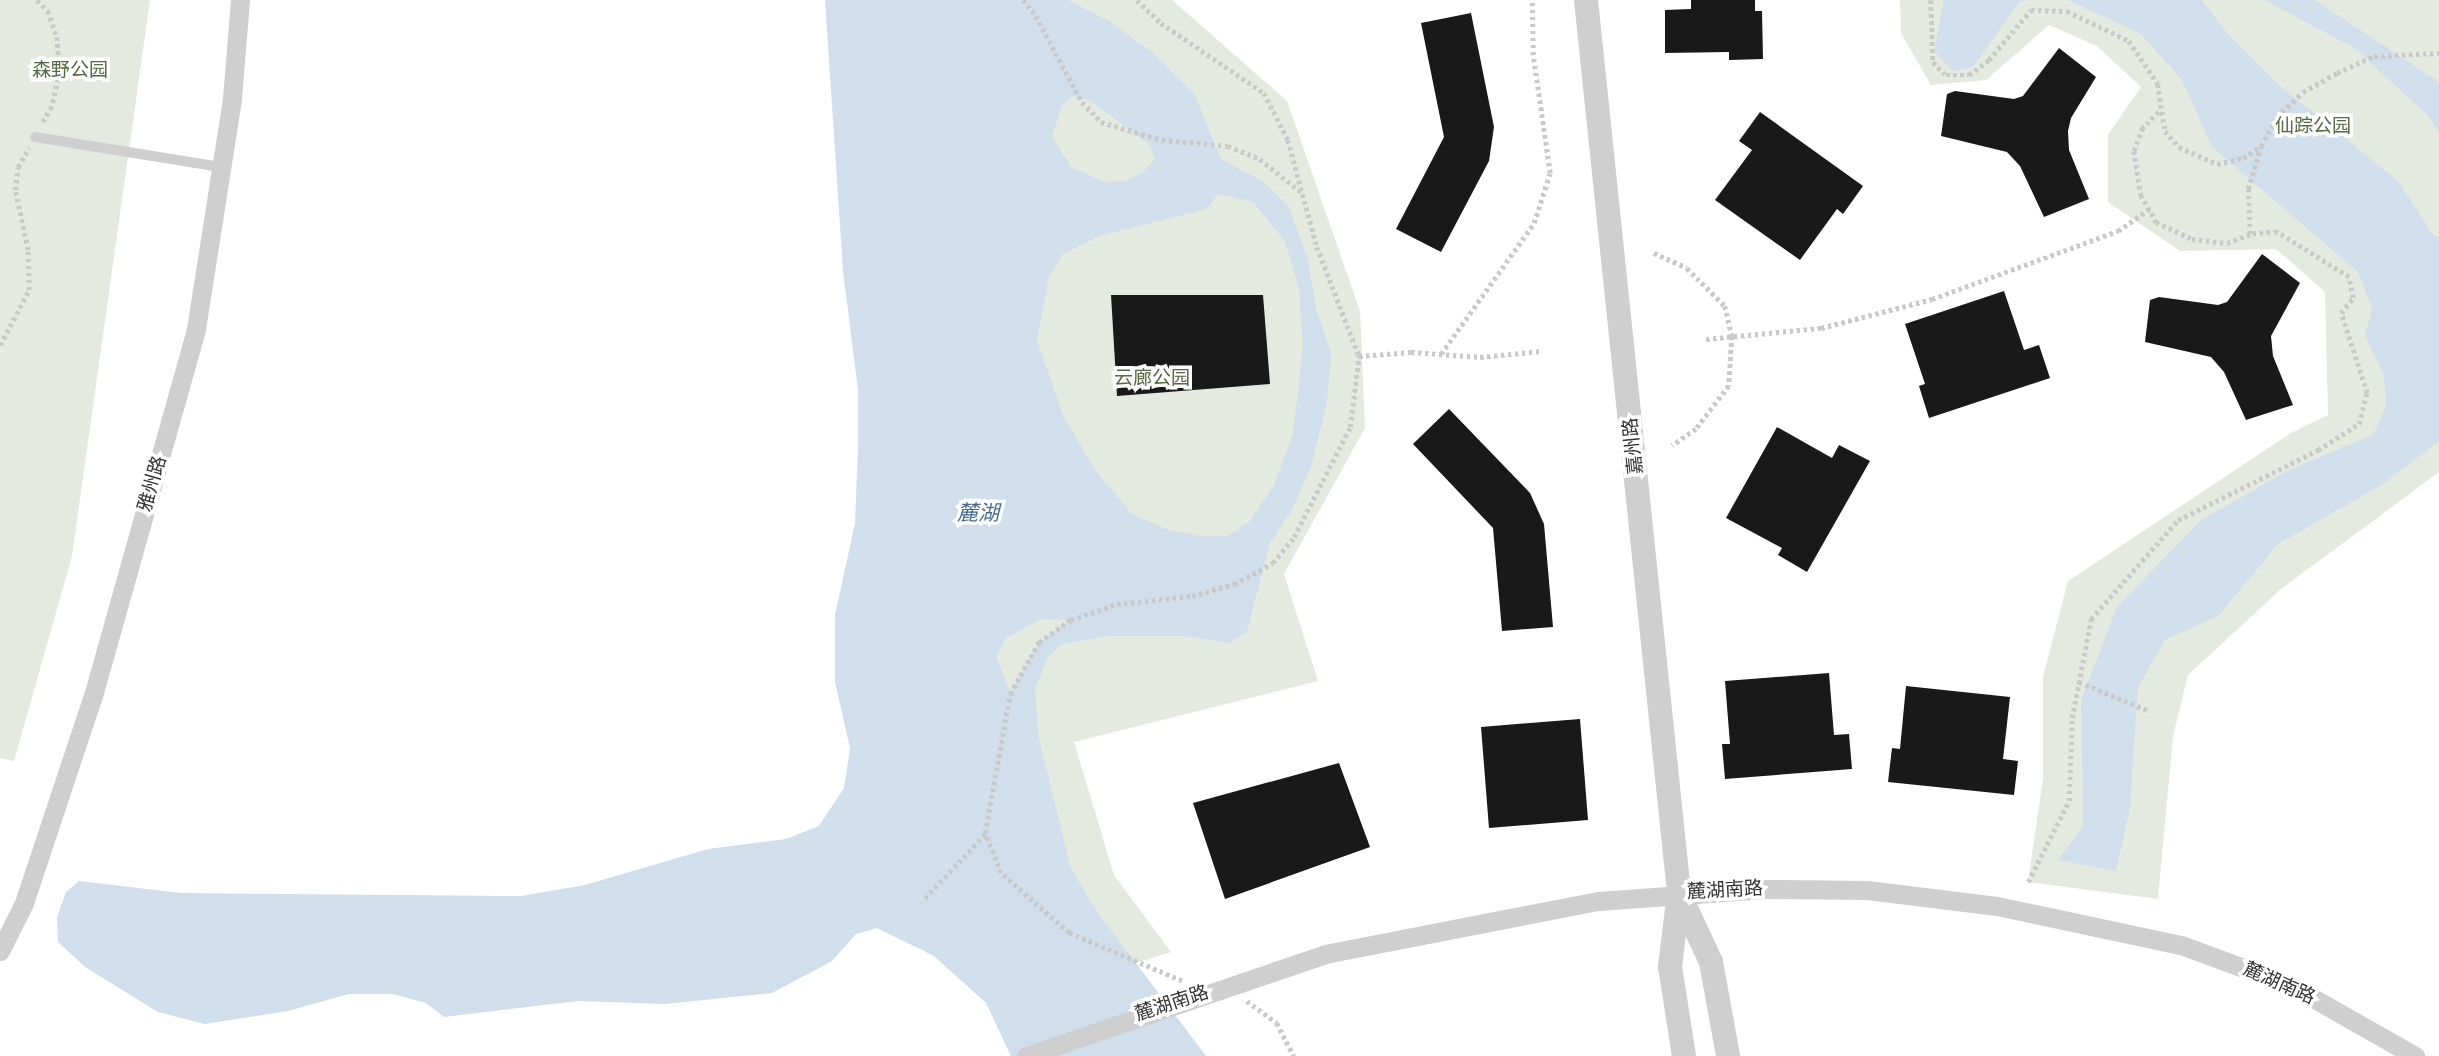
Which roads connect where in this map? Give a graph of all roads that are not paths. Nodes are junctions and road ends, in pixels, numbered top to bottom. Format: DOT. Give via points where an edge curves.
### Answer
graph roads {
  1 [pos="240,0"];
  2 [pos="1586,0"];
  3 [pos="35,137"];
  4 [pos="221,166"];
  5 [pos="1679,893"];
  6 [pos="0,951"];
  7 [pos="1027,1056"];
  8 [pos="1684,1056"];
  9 [pos="1728,1056"];
  10 [pos="2415,1056"];
  1 -- 4 [label="street, 雅州路"];
  2 -- 5 [label="street, 嘉州路"];
  3 -- 4 [label="lane"];
  4 -- 6 [label="street, 雅州路" via="196,329 134,552 93,696 24,903"];
  5 -- 7 [label="street, 麓湖南路, bridge" via="1480,920 1325,954"];
  5 -- 8 [label="street, 嘉州路" via="1670,967"];
  5 -- 9 [label="street, 嘉州路" via="1711,962"];
  5 -- 10 [label="street, 麓湖南路" via="1867,890 1997,906 2119,929 2181,945 2290,985"];
}
